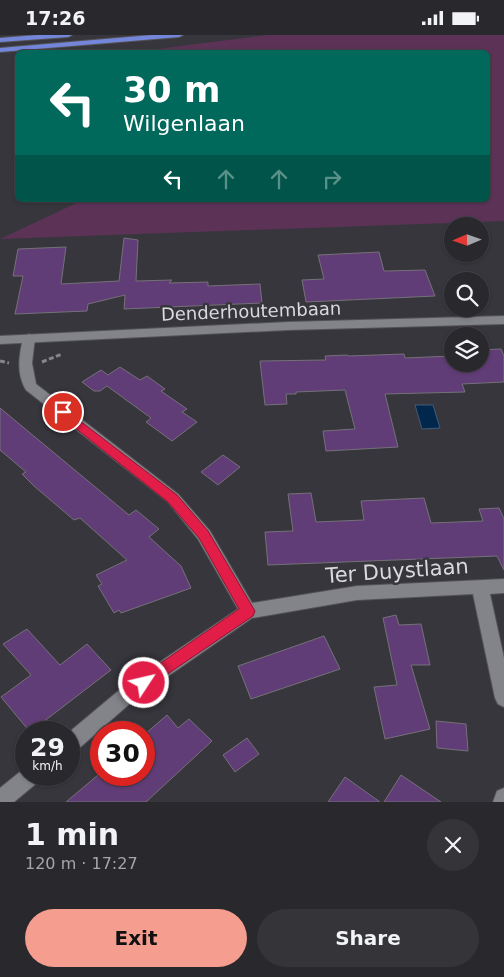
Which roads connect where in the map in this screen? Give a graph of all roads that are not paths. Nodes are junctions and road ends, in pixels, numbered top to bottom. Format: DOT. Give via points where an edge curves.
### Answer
graph roads {
  1 [pos="68,35"];
  2 [pos="179,35"];
  3 [pos="0,40"];
  4 [pos="0,50"];
  5 [pos="504,320"];
  6 [pos="29,338"];
  7 [pos="0,340"];
  8 [pos="504,586"];
  9 [pos="480,589"];
  10 [pos="248,611"];
  11 [pos="504,698"];
  12 [pos="80,735"];
  13 [pos="18,786"];
  14 [pos="504,798"];
  15 [pos="0,801"];
  16 [pos="503,802"];
  1 -- 3 [label="highway"];
  2 -- 4 [label="highway"];
  5 -- 6 [label="street, Denderhoutembaan" via="279,326"];
  6 -- 7 [label="street, Denderhoutembaan"];
  6 -- 10 [label="street" via="24,366 31,387 173,498 204,535"];
  8 -- 9 [label="street, Ter Duystlaan"];
  9 -- 10 [label="street, Ter Duystlaan" via="357,593"];
  9 -- 11 [label="street"];
  10 -- 12 [label="street, Ter Duystlaan" via="129,693"];
  13 -- 15 [label="street"];
  14 -- 16 [label="street"];
}
